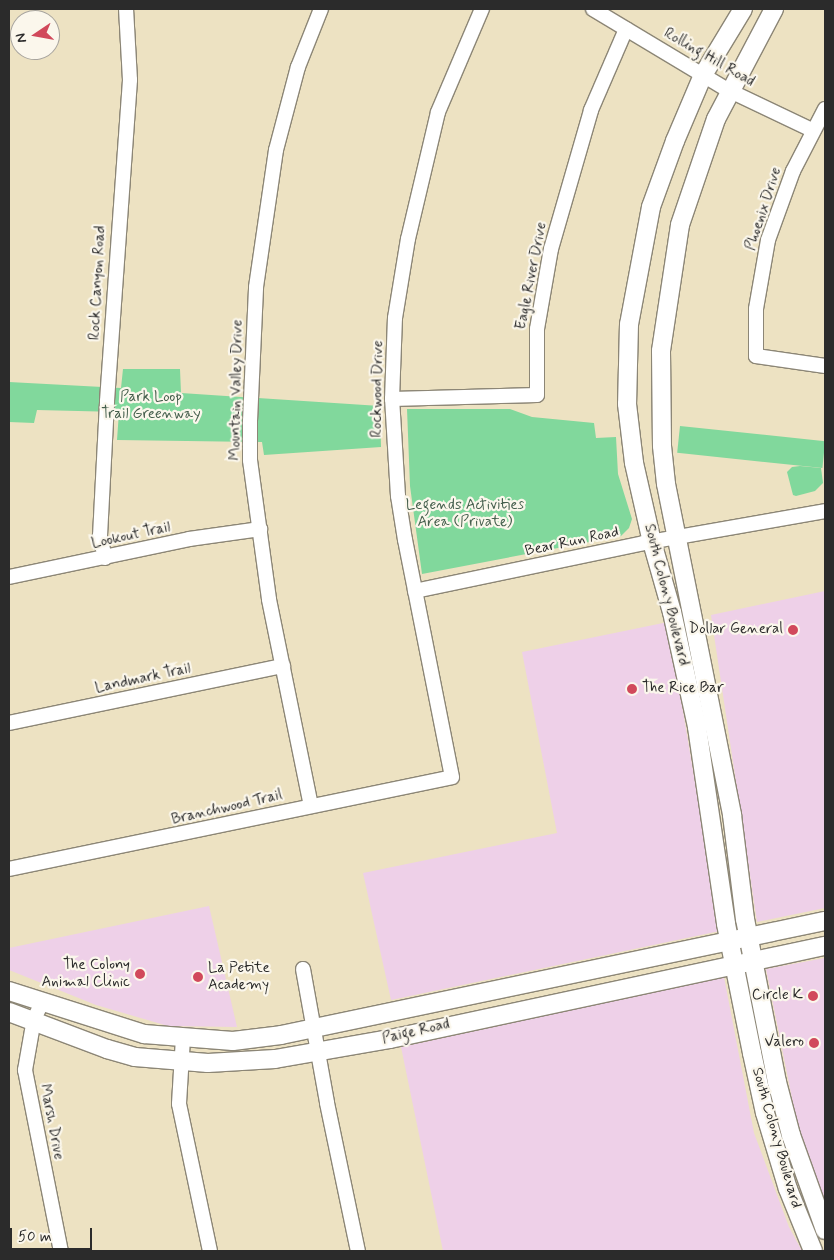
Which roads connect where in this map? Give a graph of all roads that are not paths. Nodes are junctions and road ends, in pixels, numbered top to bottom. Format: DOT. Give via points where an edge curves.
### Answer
graph roads {
  1 [pos="126,9"];
  2 [pos="321,9"];
  3 [pos="482,9"];
  4 [pos="593,9"];
  5 [pos="744,9"];
  6 [pos="774,9"];
  7 [pos="626,29"];
  8 [pos="703,75"];
  9 [pos="728,90"];
  10 [pos="825,109"];
  11 [pos="812,130"];
  12 [pos="825,366"];
  13 [pos="392,399"];
  14 [pos="825,511"];
  15 [pos="260,529"];
  16 [pos="677,538"];
  17 [pos="652,542"];
  18 [pos="105,558"];
  19 [pos="9,577"];
  20 [pos="415,591"];
  21 [pos="283,666"];
  22 [pos="710,700"];
  23 [pos="692,703"];
  24 [pos="9,722"];
  25 [pos="452,777"];
  26 [pos="728,792"];
  27 [pos="311,806"];
  28 [pos="710,811"];
  29 [pos="9,869"];
  30 [pos="825,921"];
  31 [pos="749,937"];
  32 [pos="729,940"];
  33 [pos="825,946"];
  34 [pos="754,960"];
  35 [pos="734,964"];
  36 [pos="303,969"];
  37 [pos="528,983"];
  38 [pos="9,991"];
  39 [pos="43,1002"];
  40 [pos="533,1007"];
  41 [pos="9,1012"];
  42 [pos="34,1019"];
  43 [pos="314,1028"];
  44 [pos="183,1038"];
  45 [pos="318,1052"];
  46 [pos="181,1062"];
  47 [pos="806,1182"];
  48 [pos="788,1189"];
  49 [pos="825,1230"];
  50 [pos="61,1251"];
  51 [pos="210,1251"];
  52 [pos="358,1251"];
  53 [pos="813,1251"];
  1 -- 18 [label="street, Rock Canyon Road" via="130,80 107,401 100,536"];
  2 -- 15 [label="street, Mountain Valley Drive" via="298,67 276,150 256,287 250,460"];
  3 -- 13 [label="street, Rockwood Drive" via="438,112 410,231 395,318"];
  4 -- 7 [label="street, Rolling Hill Road"];
  5 -- 8 [label="main road, South Colony Boulevard"];
  6 -- 9 [label="main road, South Colony Boulevard"];
  7 -- 8 [label="street, Rolling Hill Road"];
  7 -- 13 [label="street, Eagle River Drive" via="592,110 551,249 537,329 537,395"];
  8 -- 9 [label="street, Rolling Hill Road"];
  8 -- 17 [label="main road, South Colony Boulevard" via="674,141 652,207 629,324 627,404 634,462"];
  9 -- 11 [label="street, Rolling Hill Road"];
  9 -- 16 [label="main road, South Colony Boulevard" via="688,197 664,318 660,387 662,446"];
  10 -- 11 [label="street, Phoenix Drive"];
  11 -- 12 [label="street, Phoenix Drive" via="768,240 756,309 756,356"];
  13 -- 20 [label="street, Rockwood Drive" via="398,496"];
  14 -- 16 [label="street, Bear Run Road"];
  15 -- 18 [label="street, Lookout Trail"];
  15 -- 21 [label="street, Mountain Valley Drive" via="269,600"];
  16 -- 17 [label="street, Bear Run Road"];
  16 -- 22 [label="main road, South Colony Boulevard"];
  17 -- 20 [label="street, Bear Run Road"];
  17 -- 23 [label="main road, South Colony Boulevard" via="672,612"];
  18 -- 19 [label="street, Lookout Trail"];
  20 -- 25 [label="street, Rockwood Drive"];
  21 -- 24 [label="street, Landmark Trail"];
  21 -- 27 [label="street, Mountain Valley Drive"];
  22 -- 23 [label="main road"];
  22 -- 26 [label="main road, South Colony Boulevard"];
  23 -- 28 [label="main road, South Colony Boulevard"];
  25 -- 27 [label="street, Branchwood Trail"];
  26 -- 28 [label="main road"];
  26 -- 31 [label="main road, South Colony Boulevard"];
  27 -- 29 [label="street, Branchwood Trail"];
  28 -- 32 [label="main road, South Colony Boulevard"];
  30 -- 31 [label="main road, Paige Road"];
  31 -- 32 [label="main road, Paige Road"];
  31 -- 34 [label="main road, South Colony Boulevard"];
  32 -- 35 [label="main road, South Colony Boulevard"];
  32 -- 37 [label="main road, Paige Road"];
  33 -- 34 [label="main road, Paige Road"];
  34 -- 35 [label="main road, Paige Road"];
  34 -- 47 [label="main road, South Colony Boulevard" via="777,1082"];
  35 -- 40 [label="main road, Paige Road"];
  35 -- 48 [label="main road, South Colony Boulevard" via="765,1113"];
  36 -- 43 [label="street"];
  37 -- 40 [label="main road"];
  37 -- 43 [label="main road, Paige Road"];
  38 -- 39 [label="main road, Paige Road"];
  39 -- 42 [label="street, Marsh Drive"];
  39 -- 44 [label="main road, Paige Road" via="111,1026"];
  40 -- 45 [label="main road, Paige Road"];
  41 -- 42 [label="main road, Paige Road"];
  42 -- 46 [label="main road, Paige Road" via="107,1049"];
  42 -- 50 [label="street, Marsh Drive" via="25,1070"];
  43 -- 44 [label="main road, Paige Road" via="233,1041"];
  43 -- 45 [label="street"];
  44 -- 46 [label="street"];
  45 -- 46 [label="main road, Paige Road" via="243,1062"];
  45 -- 52 [label="street"];
  46 -- 51 [label="street" via="179,1104"];
  47 -- 48 [label="main road"];
  47 -- 49 [label="main road, South Colony Boulevard"];
  48 -- 53 [label="main road, South Colony Boulevard"];
}
